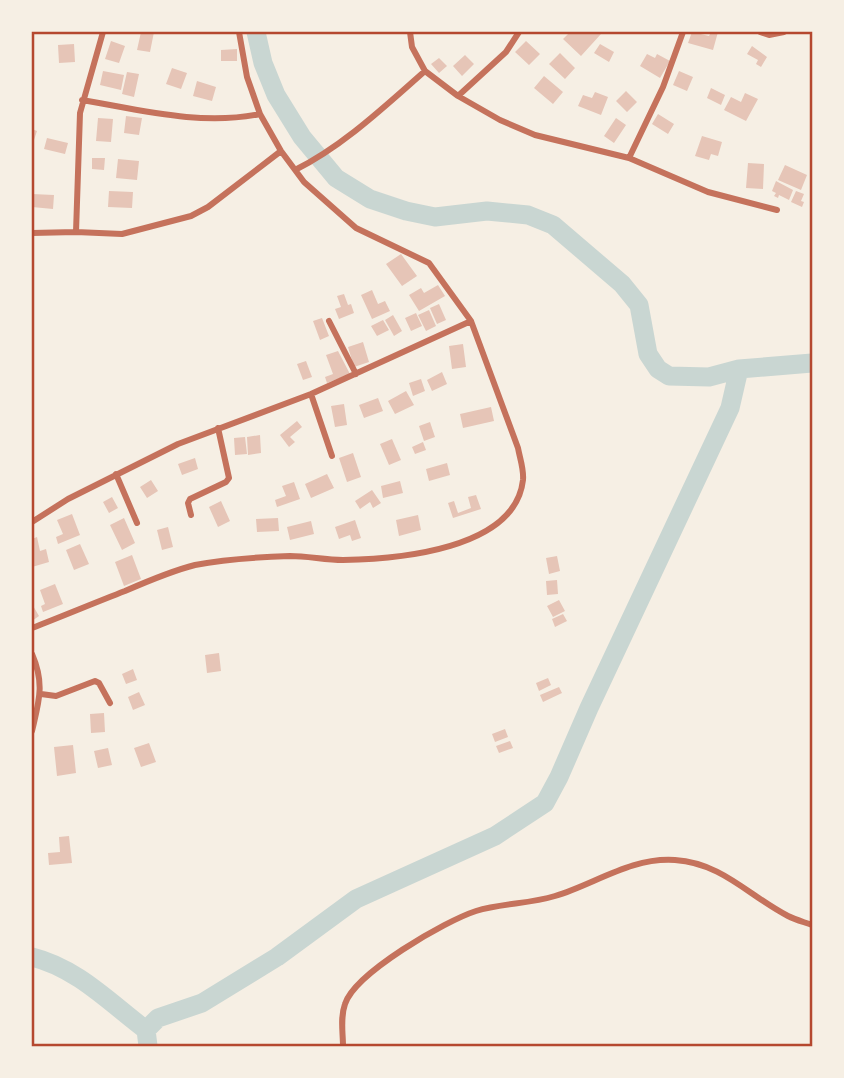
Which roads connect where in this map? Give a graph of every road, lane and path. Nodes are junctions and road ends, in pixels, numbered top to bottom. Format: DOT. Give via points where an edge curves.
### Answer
graph roads {
  1 [pos="103,32"];
  2 [pos="236,32"];
  3 [pos="410,32"];
  4 [pos="519,32"];
  5 [pos="683,32"];
  6 [pos="760,32"];
  7 [pos="784,32"];
  8 [pos="425,71"];
  9 [pos="458,96"];
  10 [pos="82,100"];
  11 [pos="260,114"];
  12 [pos="281,151"];
  13 [pos="629,158"];
  14 [pos="295,170"];
  15 [pos="777,210"];
  16 [pos="76,232"];
  17 [pos="32,233"];
  18 [pos="329,321"];
  19 [pos="471,321"];
  20 [pos="356,374"];
  21 [pos="311,394"];
  22 [pos="218,428"];
  23 [pos="332,456"];
  24 [pos="116,474"];
  25 [pos="191,514"];
  26 [pos="32,522"];
  27 [pos="137,523"];
  28 [pos="32,628"];
  29 [pos="32,654"];
  30 [pos="41,694"];
  31 [pos="110,703"];
  32 [pos="32,731"];
  33 [pos="813,925"];
  34 [pos="344,1046"];
  1 -- 10 [label="street"];
  2 -- 11 [label="street"];
  3 -- 8 [label="street" via="412,47"];
  4 -- 9 [label="street" via="506,52"];
  5 -- 13 [label="street"];
  6 -- 7 [label="street"];
  8 -- 9 [label="street"];
  8 -- 14 [label="street" via="324,154"];
  9 -- 13 [label="street" via="535,135"];
  10 -- 11 [label="street" via="199,118"];
  10 -- 16 [label="street"];
  11 -- 12 [label="street"];
  12 -- 14 [label="street"];
  12 -- 16 [label="street" via="200,212 121,234"];
  13 -- 15 [label="street" via="708,192"];
  14 -- 19 [label="street" via="356,228 429,263"];
  16 -- 17 [label="street"];
  18 -- 20 [label="street"];
  19 -- 20 [label="street"];
  19 -- 28 [label="street" via="523,468 519,495 501,521 484,532 415,554 342,560 293,556 193,566"];
  20 -- 21 [label="street"];
  21 -- 22 [label="street"];
  21 -- 23 [label="street"];
  22 -- 24 [label="street"];
  22 -- 25 [label="street" via="229,478 190,499"];
  24 -- 26 [label="street"];
  24 -- 27 [label="street"];
  29 -- 30 [label="street"];
  30 -- 31 [label="street" via="56,696 95,681"];
  30 -- 32 [label="street"];
  33 -- 34 [label="street" via="787,915 710,867 674,860 635,864 552,897 475,911 383,962 352,990 345,1004"];
}
